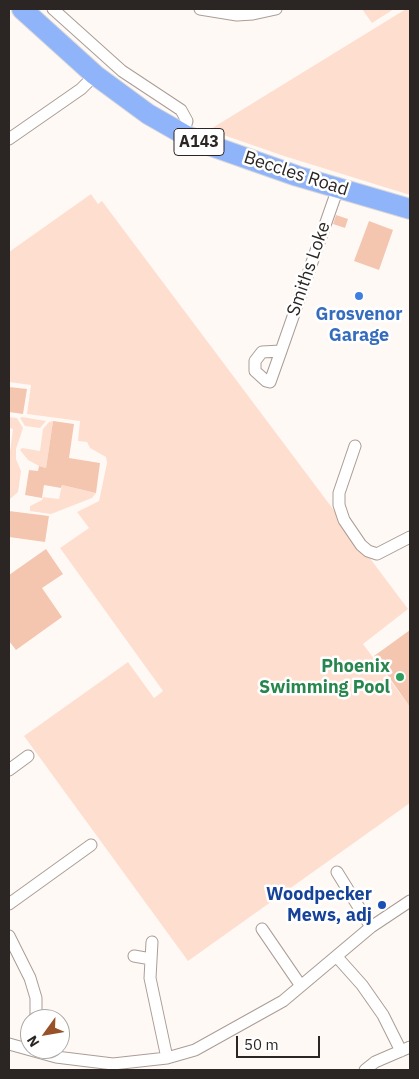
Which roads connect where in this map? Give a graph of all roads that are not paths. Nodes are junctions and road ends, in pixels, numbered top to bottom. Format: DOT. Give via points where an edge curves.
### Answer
graph roads {
  1 [pos="22,9"];
  2 [pos="53,9"];
  3 [pos="200,9"];
  4 [pos="276,9"];
  5 [pos="95,75"];
  6 [pos="183,134"];
  7 [pos="9,139"];
  8 [pos="338,188"];
  9 [pos="410,209"];
  10 [pos="281,351"];
  11 [pos="355,446"];
  12 [pos="410,537"];
  13 [pos="28,756"];
  14 [pos="9,770"];
  15 [pos="91,845"];
  16 [pos="337,872"];
  17 [pos="410,901"];
  18 [pos="9,904"];
  19 [pos="371,927"];
  20 [pos="262,929"];
  21 [pos="9,936"];
  22 [pos="152,942"];
  23 [pos="134,956"];
  24 [pos="337,957"];
  25 [pos="151,959"];
  26 [pos="301,986"];
  27 [pos="36,1009"];
  28 [pos="406,1049"];
  29 [pos="167,1058"];
  30 [pos="67,1059"];
  31 [pos="113,1067"];
  32 [pos="365,1070"];
  1 -- 5 [label="highway, Beccles Road / A143"];
  2 -- 6 [label="street" via="122,71 181,110 187,121"];
  3 -- 4 [label="street" via="237,14"];
  5 -- 6 [label="highway, Beccles Road / A143" via="148,114"];
  5 -- 7 [label="street"];
  6 -- 8 [label="highway, Beccles Road / A143" via="203,144"];
  8 -- 9 [label="highway, Beccles Road / A143"];
  8 -- 10 [label="street, Smiths Loke"];
  11 -- 12 [label="street" via="338,493 344,520 361,546 377,554"];
  13 -- 14 [label="street"];
  15 -- 18 [label="street"];
  16 -- 19 [label="street"];
  17 -- 19 [label="street"];
  19 -- 24 [label="street"];
  20 -- 26 [label="street"];
  21 -- 27 [label="street" via="30,978"];
  22 -- 25 [label="street"];
  23 -- 25 [label="street"];
  24 -- 26 [label="street"];
  24 -- 28 [label="street" via="362,985"];
  25 -- 29 [label="street" via="150,978"];
  26 -- 29 [label="street" via="283,1001 232,1031 195,1050"];
  28 -- 32 [label="street" via="375,1062"];
  29 -- 31 [label="street"];
  30 -- 31 [label="street"];
}
